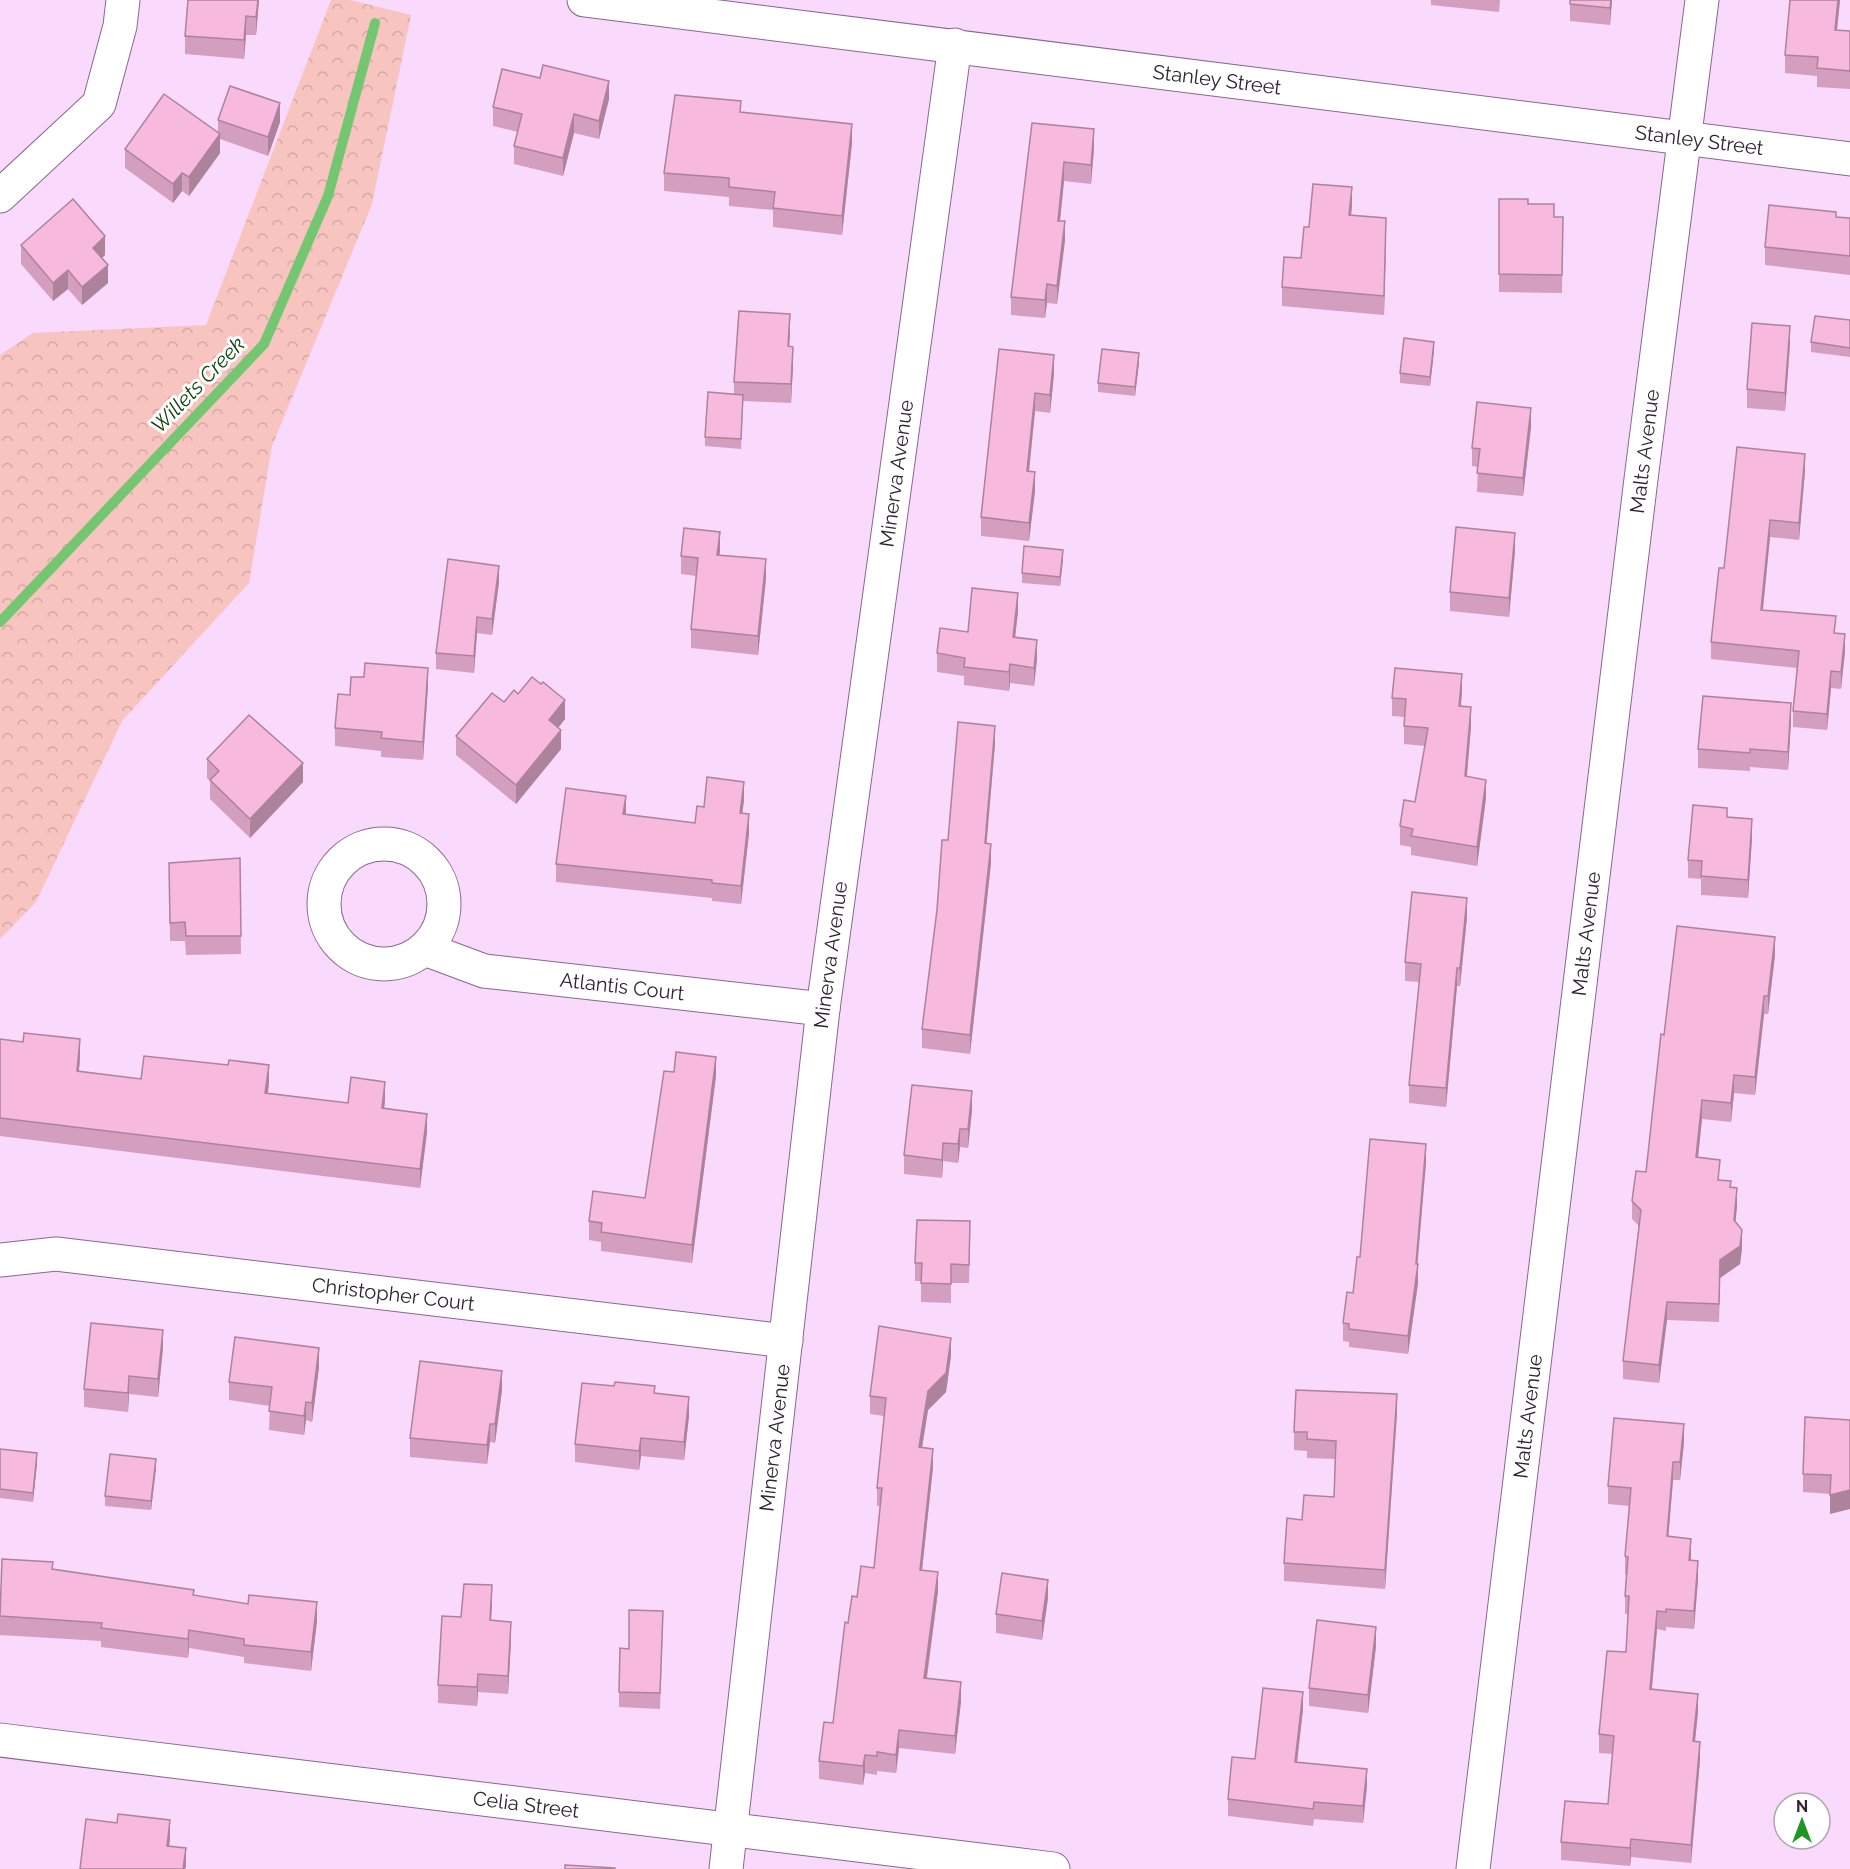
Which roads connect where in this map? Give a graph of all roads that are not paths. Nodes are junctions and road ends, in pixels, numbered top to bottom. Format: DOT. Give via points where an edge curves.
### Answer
graph roads {
  1 [pos="123,0"];
  2 [pos="584,0"];
  3 [pos="1702,0"];
  4 [pos="955,45"];
  5 [pos="1684,138"];
  6 [pos="1850,159"];
  7 [pos="0,196"];
  8 [pos="425,950"];
  9 [pos="823,1009"];
  10 [pos="0,1260"];
  11 [pos="786,1341"];
  12 [pos="0,1740"];
  13 [pos="731,1831"];
  14 [pos="726,1869"];
  15 [pos="1053,1869"];
  16 [pos="1473,1869"];
  1 -- 7 [label="street" via="99,104"];
  2 -- 4 [label="street, Stanley Street"];
  3 -- 5 [label="street, Malts Avenue"];
  4 -- 5 [label="street, Stanley Street"];
  4 -- 9 [label="street, Minerva Avenue"];
  5 -- 6 [label="street, Stanley Street"];
  5 -- 16 [label="street, Malts Avenue"];
  8 -- 9 [label="street, Atlantis Court" via="484,971"];
  9 -- 11 [label="street, Minerva Avenue"];
  10 -- 11 [label="street, Christopher Court" via="56,1254"];
  11 -- 13 [label="street, Minerva Avenue"];
  12 -- 13 [label="street, Celia Street"];
  13 -- 14 [label="street, Minerva Avenue"];
  13 -- 15 [label="street, Celia Street"];
}
